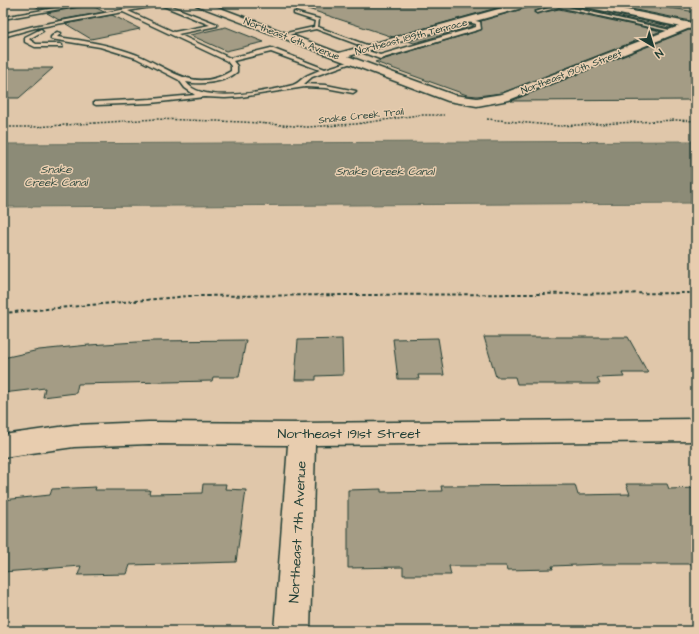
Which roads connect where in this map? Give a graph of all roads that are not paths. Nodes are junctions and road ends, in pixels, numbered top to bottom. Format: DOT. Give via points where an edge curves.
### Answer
graph roads {
  1 [pos="92,3"];
  2 [pos="167,3"];
  3 [pos="198,3"];
  4 [pos="530,3"];
  5 [pos="569,3"];
  6 [pos="581,3"];
  7 [pos="676,3"];
  8 [pos="161,4"];
  9 [pos="559,6"];
  10 [pos="669,6"];
  11 [pos="124,11"];
  12 [pos="537,12"];
  13 [pos="296,13"];
  14 [pos="3,18"];
  15 [pos="467,20"];
  16 [pos="62,22"];
  17 [pos="691,26"];
  18 [pos="316,28"];
  19 [pos="672,31"];
  20 [pos="59,33"];
  21 [pos="173,34"];
  22 [pos="3,36"];
  23 [pos="284,36"];
  24 [pos="393,40"];
  25 [pos="60,46"];
  26 [pos="370,47"];
  27 [pos="415,47"];
  28 [pos="359,50"];
  29 [pos="338,56"];
  30 [pos="229,60"];
  31 [pos="352,61"];
  32 [pos="324,70"];
  33 [pos="182,80"];
  34 [pos="297,86"];
  35 [pos="353,91"];
  36 [pos="210,96"];
  37 [pos="477,102"];
  38 [pos="96,103"];
  39 [pos="696,430"];
  40 [pos="302,434"];
  41 [pos="3,446"];
  42 [pos="292,631"];
  1 -- 14 [label="lane"];
  2 -- 8 [label="lane"];
  3 -- 23 [label="street, Northeast 6th Avenue"];
  4 -- 15 [label="street, Northeast 189th Terrace"];
  5 -- 9 [label="lane"];
  6 -- 17 [label="street"];
  7 -- 10 [label="lane"];
  8 -- 11 [label="lane"];
  8 -- 21 [label="lane" via="215,25"];
  9 -- 12 [label="lane"];
  9 -- 19 [label="lane"];
  11 -- 16 [label="lane"];
  11 -- 21 [label="lane"];
  13 -- 18 [label="lane" via="317,20"];
  15 -- 24 [label="street, Northeast 189th Terrace"];
  15 -- 27 [label="lane" via="478,23 479,28"];
  16 -- 22 [label="lane"];
  16 -- 25 [label="lane" via="27,38 27,41 35,45"];
  17 -- 19 [label="street, Northeast 190th Street"];
  18 -- 23 [label="lane"];
  18 -- 26 [label="lane"];
  19 -- 37 [label="street, Northeast 190th Street" via="505,97"];
  20 -- 33 [label="lane" via="53,38 130,53"];
  21 -- 30 [label="lane"];
  23 -- 29 [label="street, Northeast 6th Avenue"];
  24 -- 26 [label="street, Northeast 189th Terrace"];
  24 -- 27 [label="lane"];
  26 -- 28 [label="street, Northeast 189th Terrace"];
  27 -- 28 [label="lane" via="380,57"];
  28 -- 29 [label="street, Northeast 189th Terrace"];
  29 -- 31 [label="street, Northeast 6th Avenue"];
  30 -- 32 [label="lane" via="271,50"];
  30 -- 33 [label="lane" via="234,66 234,72 228,76 195,82"];
  31 -- 32 [label="lane"];
  31 -- 37 [label="street, Northeast 6th Avenue" via="452,98"];
  32 -- 34 [label="lane"];
  33 -- 36 [label="lane" via="188,88"];
  34 -- 35 [label="lane" via="316,85"];
  34 -- 36 [label="lane" via="259,93"];
  36 -- 38 [label="lane"];
  39 -- 40 [label="street, Northeast 191st Street"];
  40 -- 41 [label="street, Northeast 191st Street" via="74,436"];
  40 -- 42 [label="street, Northeast 7th Avenue"];
}
